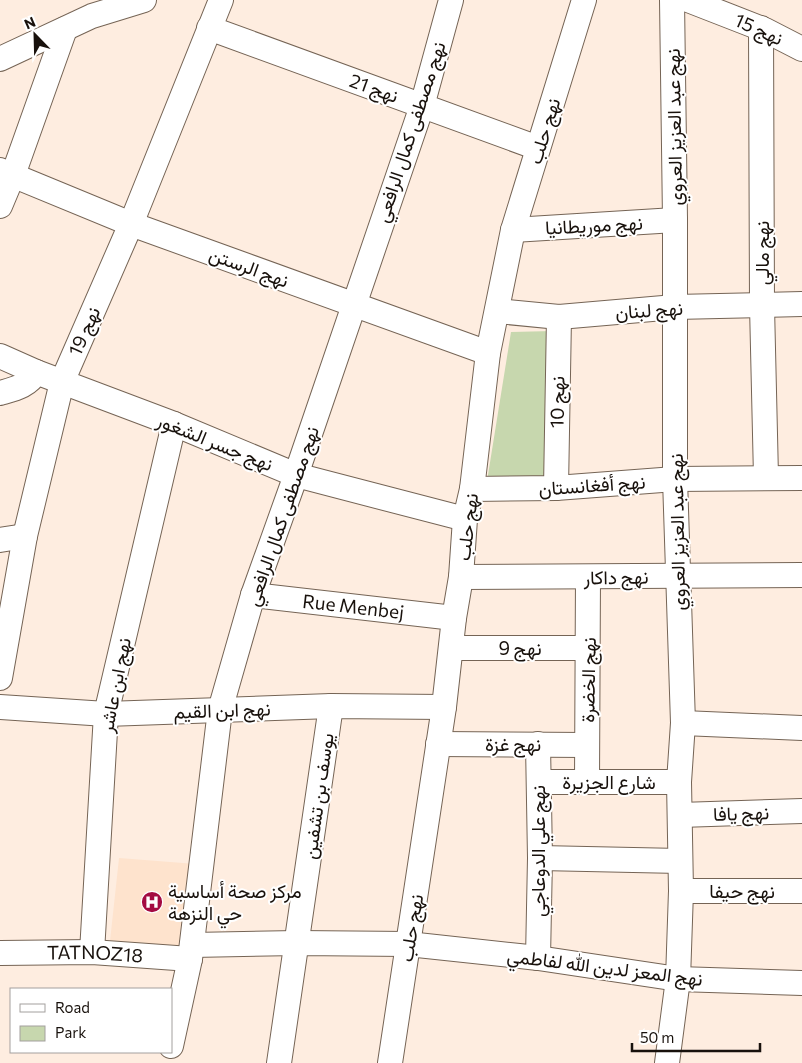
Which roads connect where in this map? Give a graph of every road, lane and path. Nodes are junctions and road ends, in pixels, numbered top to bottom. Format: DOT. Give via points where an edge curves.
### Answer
graph roads {
  1 [pos="144,0"];
  2 [pos="221,0"];
  3 [pos="451,0"];
  4 [pos="584,0"];
  5 [pos="672,0"];
  6 [pos="688,0"];
  7 [pos="210,28"];
  8 [pos="761,28"];
  9 [pos="65,29"];
  10 [pos="802,49"];
  11 [pos="0,59"];
  12 [pos="422,106"];
  13 [pos="538,148"];
  14 [pos="7,172"];
  15 [pos="0,206"];
  16 [pos="675,220"];
  17 [pos="131,224"];
  18 [pos="513,230"];
  19 [pos="802,304"];
  20 [pos="353,305"];
  21 [pos="762,306"];
  22 [pos="675,307"];
  23 [pos="497,311"];
  24 [pos="559,317"];
  25 [pos="488,353"];
  26 [pos="0,356"];
  27 [pos="36,372"];
  28 [pos="62,382"];
  29 [pos="0,393"];
  30 [pos="174,424"];
  31 [pos="296,475"];
  32 [pos="766,477"];
  33 [pos="802,478"];
  34 [pos="676,479"];
  35 [pos="556,488"];
  36 [pos="472,489"];
  37 [pos="465,519"];
  38 [pos="25,536"];
  39 [pos="0,540"];
  40 [pos="802,575"];
  41 [pos="678,576"];
  42 [pos="461,577"];
  43 [pos="588,577"];
  44 [pos="253,595"];
  45 [pos="454,618"];
  46 [pos="451,648"];
  47 [pos="588,648"];
  48 [pos="0,678"];
  49 [pos="331,706"];
  50 [pos="0,707"];
  51 [pos="444,707"];
  52 [pos="220,710"];
  53 [pos="106,714"];
  54 [pos="683,723"];
  55 [pos="802,728"];
  56 [pos="438,744"];
  57 [pos="538,744"];
  58 [pos="587,744"];
  59 [pos="539,782"];
  60 [pos="587,782"];
  61 [pos="679,782"];
  62 [pos="802,811"];
  63 [pos="680,815"];
  64 [pos="540,858"];
  65 [pos="680,861"];
  66 [pos="802,890"];
  67 [pos="681,891"];
  68 [pos="297,943"];
  69 [pos="408,944"];
  70 [pos="92,952"];
  71 [pos="191,952"];
  72 [pos="0,953"];
  73 [pos="538,958"];
  74 [pos="678,979"];
  75 [pos="802,982"];
  76 [pos="172,1041"];
  77 [pos="279,1063"];
  78 [pos="390,1063"];
  79 [pos="666,1063"];
  1 -- 9 [label="street" via="101,13"];
  2 -- 7 [label="street, نهج 19"];
  3 -- 12 [label="street, نهج مصطفى كمال الرافعي"];
  4 -- 13 [label="street, نهج حلب"];
  5 -- 16 [label="street, نهج عبد العزيز العروي"];
  6 -- 8 [label="street, نهج 15"];
  7 -- 12 [label="street, نهج 21"];
  7 -- 17 [label="street, نهج 19"];
  8 -- 10 [label="street, نهج 15"];
  8 -- 21 [label="street, نهج مالي"];
  9 -- 11 [label="street"];
  9 -- 14 [label="street"];
  12 -- 13 [label="street, نهج 21"];
  12 -- 20 [label="street, نهج مصطفى كمال الرافعي"];
  13 -- 18 [label="street, نهج حلب"];
  14 -- 15 [label="street"];
  14 -- 17 [label="street, نهج الرستن"];
  16 -- 18 [label="street, نهج موريطانيا"];
  16 -- 22 [label="street, نهج عبد العزيز العروي"];
  17 -- 20 [label="street, نهج الرستن"];
  17 -- 28 [label="street, نهج 19"];
  18 -- 23 [label="street, نهج حلب"];
  19 -- 21 [label="street, نهج لبنان"];
  20 -- 25 [label="street, نهج الرستن"];
  20 -- 31 [label="street, نهج مصطفى كمال الرافعي"];
  21 -- 22 [label="street, نهج لبنان"];
  21 -- 32 [label="street, نهج مالي"];
  22 -- 24 [label="street, نهج لبنان"];
  22 -- 34 [label="street, نهج عبد العزيز العروي"];
  23 -- 24 [label="street, نهج لبنان"];
  23 -- 25 [label="street, نهج حلب"];
  24 -- 35 [label="street, نهج 10"];
  25 -- 36 [label="street, نهج حلب"];
  26 -- 27 [label="street, نهج جسر الشغور"];
  27 -- 28 [label="street, نهج جسر الشغور"];
  27 -- 29 [label="street" via="26,384"];
  28 -- 30 [label="street, نهج جسر الشغور"];
  28 -- 38 [label="street, نهج 19"];
  30 -- 31 [label="street, نهج جسر الشغور"];
  30 -- 53 [label="street, نهج ابن عاشر"];
  31 -- 37 [label="street, نهج جسر الشغور"];
  31 -- 44 [label="street, نهج مصطفى كمال الرافعي"];
  32 -- 33 [label="street, نهج أفغانستان"];
  32 -- 34 [label="street, نهج أفغانستان"];
  34 -- 35 [label="street, نهج أفغانستان"];
  34 -- 41 [label="street, نهج عبد العزيز العروي"];
  35 -- 36 [label="street, نهج أفغانستان"];
  36 -- 37 [label="street, نهج حلب"];
  37 -- 42 [label="street, نهج حلب"];
  38 -- 39 [label="street"];
  38 -- 48 [label="street, نهج 19"];
  40 -- 41 [label="street, نهج داكار"];
  41 -- 43 [label="street, نهج داكار"];
  41 -- 54 [label="street, نهج عبد العزيز العروي"];
  42 -- 43 [label="street, نهج داكار"];
  42 -- 45 [label="street, نهج حلب"];
  43 -- 47 [label="street, نهج الخضرة"];
  44 -- 45 [label="street, Rue Menbej"];
  44 -- 52 [label="street, نهج مصطفى كمال الرافعي"];
  45 -- 46 [label="street, نهج حلب"];
  46 -- 47 [label="street, نهج 9"];
  46 -- 51 [label="street, نهج حلب"];
  47 -- 58 [label="street, نهج الخضرة"];
  49 -- 51 [label="street, نهج ابن القيم"];
  49 -- 52 [label="street, نهج ابن القيم"];
  49 -- 68 [label="street, يوسف بن تشفين"];
  50 -- 53 [label="street, نهج ابن القيم"];
  51 -- 56 [label="street, نهج حلب"];
  52 -- 53 [label="street, نهج ابن القيم"];
  52 -- 71 [label="street, نهج مصطفى كمال الرافعي"];
  53 -- 70 [label="street, نهج ابن عاشر"];
  54 -- 55 [label="street"];
  54 -- 61 [label="street, نهج عبد العزيز العروي"];
  56 -- 57 [label="street, نهج غزة"];
  56 -- 69 [label="street, نهج حلب"];
  57 -- 58 [label="street, نهج غزة"];
  57 -- 59 [label="street, نهج علي الدوعاجي"];
  58 -- 60 [label="street, نهج الخضرة"];
  59 -- 60 [label="street, شارع الجزيرة"];
  59 -- 64 [label="street, نهج علي الدوعاجي"];
  60 -- 61 [label="street, شارع الجزيرة"];
  61 -- 63 [label="street, نهج عبد العزيز العروي"];
  62 -- 63 [label="street, نهج يافا"];
  63 -- 65 [label="street, نهج عبد العزيز العروي"];
  64 -- 65 [label="street"];
  64 -- 73 [label="street, نهج علي الدوعاجي"];
  65 -- 67 [label="street, نهج عبد العزيز العروي"];
  66 -- 67 [label="street, نهج حيفا"];
  67 -- 74 [label="street, نهج عبد العزيز العروي"];
  68 -- 69 [label="street, نهج المعز لدين الله لفاطمي"];
  68 -- 71 [label="street, TATNOZ18"];
  68 -- 77 [label="street, يوسف بن تشفين"];
  69 -- 73 [label="street, نهج المعز لدين الله لفاطمي"];
  69 -- 78 [label="street, نهج حلب"];
  70 -- 71 [label="street, TATNOZ18"];
  70 -- 72 [label="street, TATNOZ18"];
  71 -- 76 [label="street, نهج مصطفى كمال الرافعي"];
  73 -- 74 [label="street, نهج المعز لدين الله لفاطمي"];
  74 -- 75 [label="street, نهج المعز لدين الله لفاطمي"];
  74 -- 79 [label="street, نهج عبد العزيز العروي"];
}
